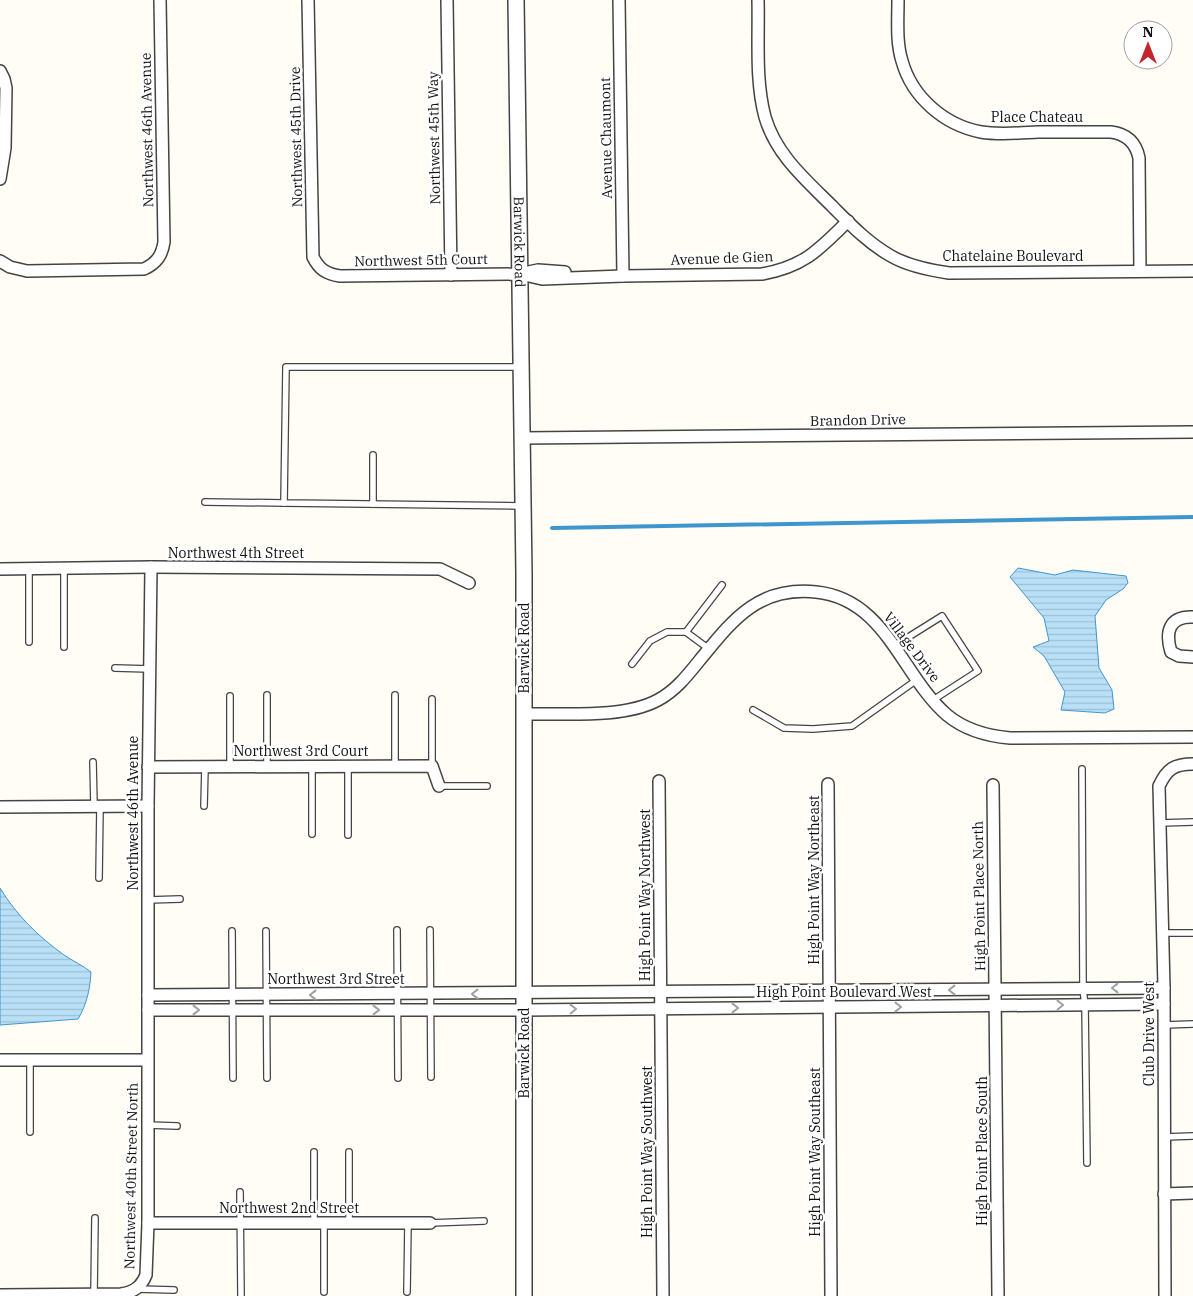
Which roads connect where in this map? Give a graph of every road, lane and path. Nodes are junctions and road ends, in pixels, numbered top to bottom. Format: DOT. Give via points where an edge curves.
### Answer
graph roads {
  1 [pos="160,0"];
  2 [pos="308,0"];
  3 [pos="447,0"];
  4 [pos="516,0"];
  5 [pos="619,0"];
  6 [pos="758,0"];
  7 [pos="898,0"];
  8 [pos="0,71"];
  9 [pos="0,179"];
  10 [pos="848,221"];
  11 [pos="0,261"];
  12 [pos="323,271"];
  13 [pos="1140,271"];
  14 [pos="1193,271"];
  15 [pos="520,274"];
  16 [pos="450,275"];
  17 [pos="623,276"];
  18 [pos="521,367"];
  19 [pos="1193,432"];
  20 [pos="522,438"];
  21 [pos="373,455"];
  22 [pos="204,502"];
  23 [pos="284,503"];
  24 [pos="373,504"];
  25 [pos="523,506"];
  26 [pos="151,567"];
  27 [pos="0,568"];
  28 [pos="29,568"];
  29 [pos="64,568"];
  30 [pos="469,583"];
  31 [pos="722,584"];
  32 [pos="1193,617"];
  33 [pos="686,632"];
  34 [pos="29,642"];
  35 [pos="894,646"];
  36 [pos="64,647"];
  37 [pos="709,649"];
  38 [pos="1193,657"];
  39 [pos="632,664"];
  40 [pos="115,668"];
  41 [pos="150,669"];
  42 [pos="918,679"];
  43 [pos="267,695"];
  44 [pos="396,695"];
  45 [pos="230,696"];
  46 [pos="432,699"];
  47 [pos="933,700"];
  48 [pos="753,710"];
  49 [pos="524,714"];
  50 [pos="1193,737"];
  51 [pos="93,762"];
  52 [pos="1193,764"];
  53 [pos="230,766"];
  54 [pos="267,766"];
  55 [pos="312,766"];
  56 [pos="348,766"];
  57 [pos="395,766"];
  58 [pos="432,766"];
  59 [pos="148,767"];
  60 [pos="205,767"];
  61 [pos="1082,769"];
  62 [pos="659,781"];
  63 [pos="828,784"];
  64 [pos="993,785"];
  65 [pos="439,786"];
  66 [pos="487,786"];
  67 [pos="97,806"];
  68 [pos="148,806"];
  69 [pos="204,806"];
  70 [pos="0,807"];
  71 [pos="1193,822"];
  72 [pos="1160,823"];
  73 [pos="312,834"];
  74 [pos="348,835"];
  75 [pos="99,878"];
  76 [pos="180,898"];
  77 [pos="148,900"];
  78 [pos="397,930"];
  79 [pos="430,930"];
  80 [pos="232,931"];
  81 [pos="266,931"];
  82 [pos="1162,933"];
  83 [pos="1193,933"];
  84 [pos="1164,988"];
  85 [pos="1083,989"];
  86 [pos="996,990"];
  87 [pos="830,991"];
  88 [pos="660,992"];
  89 [pos="398,994"];
  90 [pos="430,994"];
  91 [pos="524,994"];
  92 [pos="148,995"];
  93 [pos="233,995"];
  94 [pos="267,995"];
  95 [pos="1164,1004"];
  96 [pos="1085,1005"];
  97 [pos="996,1006"];
  98 [pos="830,1007"];
  99 [pos="660,1008"];
  100 [pos="148,1010"];
  101 [pos="233,1010"];
  102 [pos="267,1010"];
  103 [pos="398,1010"];
  104 [pos="430,1010"];
  105 [pos="524,1010"];
  106 [pos="1164,1024"];
  107 [pos="1193,1024"];
  108 [pos="0,1060"];
  109 [pos="30,1060"];
  110 [pos="147,1060"];
  111 [pos="233,1078"];
  112 [pos="267,1078"];
  113 [pos="398,1078"];
  114 [pos="431,1078"];
  115 [pos="147,1125"];
  116 [pos="177,1126"];
  117 [pos="30,1132"];
  118 [pos="1193,1136"];
  119 [pos="1164,1137"];
  120 [pos="314,1152"];
  121 [pos="349,1152"];
  122 [pos="1087,1163"];
  123 [pos="240,1192"];
  124 [pos="1164,1194"];
  125 [pos="1193,1194"];
  126 [pos="95,1218"];
  127 [pos="484,1221"];
  128 [pos="148,1223"];
  129 [pos="241,1223"];
  130 [pos="319,1223"];
  131 [pos="349,1223"];
  132 [pos="408,1223"];
  133 [pos="430,1223"];
  134 [pos="137,1289"];
  135 [pos="174,1290"];
  136 [pos="324,1292"];
  137 [pos="407,1292"];
  138 [pos="94,1294"];
  139 [pos="0,1295"];
  140 [pos="241,1295"];
  141 [pos="524,1296"];
  142 [pos="663,1296"];
  143 [pos="831,1296"];
  144 [pos="998,1296"];
  145 [pos="1165,1296"];
  1 -- 11 [label="street, Northwest 46th Avenue" via="163,251 152,265 144,269 27,271"];
  2 -- 12 [label="street, Northwest 45th Drive" via="313,257"];
  3 -- 16 [label="street, Northwest 45th Way"];
  4 -- 15 [label="street, Barwick Road"];
  5 -- 17 [label="street, Avenue Chaumont"];
  6 -- 10 [label="street, Chatelaine Boulevard" via="761,100 766,119 778,146 795,169"];
  7 -- 13 [label="street, Place Chateau" via="902,61 916,91 940,115 980,132 1111,132 1120,133 1133,142 1139,158"];
  8 -- 9 [label="street" via="6,88 5,148"];
  10 -- 13 [label="street, Chatelaine Boulevard" via="892,257 929,270"];
  10 -- 17 [label="street, Avenue de Gien" via="809,257 779,271"];
  12 -- 16 [label="street, Northwest 5th Court" via="340,276"];
  13 -- 14 [label="street, Chatelaine Boulevard"];
  15 -- 16 [label="street, Northwest 5th Court"];
  15 -- 17 [label="street, Avenue de Gien" via="538,270 560,271 580,277"];
  15 -- 18 [label="street, Barwick Road"];
  18 -- 20 [label="street, Barwick Road"];
  18 -- 23 [label="lane" via="286,366"];
  19 -- 20 [label="street, Brandon Drive"];
  20 -- 25 [label="street, Barwick Road"];
  21 -- 24 [label="lane"];
  22 -- 23 [label="lane"];
  23 -- 24 [label="lane"];
  24 -- 25 [label="lane"];
  25 -- 49 [label="street, Barwick Road"];
  26 -- 29 [label="street, Northwest 4th Street"];
  26 -- 30 [label="street, Northwest 4th Street" via="440,569"];
  26 -- 41 [label="street, Northwest 46th Avenue"];
  27 -- 28 [label="street, Northwest 4th Street"];
  28 -- 29 [label="street, Northwest 4th Street"];
  28 -- 34 [label="lane"];
  29 -- 36 [label="lane"];
  31 -- 33 [label="lane"];
  32 -- 38 [label="street" via="1183,617 1168,630 1171,652"];
  33 -- 37 [label="lane"];
  33 -- 39 [label="lane" via="667,632 650,641"];
  35 -- 37 [label="street, Village Drive" via="879,625 852,604 829,594 800,591 766,598 751,606"];
  35 -- 42 [label="street, Village Drive"];
  35 -- 47 [label="lane" via="942,616 978,671"];
  37 -- 49 [label="street, Village Drive" via="673,690 644,707 610,713"];
  40 -- 41 [label="lane"];
  41 -- 59 [label="street, Northwest 46th Avenue"];
  42 -- 47 [label="street, Village Drive"];
  42 -- 48 [label="lane" via="852,726 784,728"];
  43 -- 54 [label="lane"];
  44 -- 57 [label="lane"];
  45 -- 53 [label="lane"];
  46 -- 58 [label="lane"];
  47 -- 50 [label="street, Village Drive" via="962,725 993,737"];
  49 -- 91 [label="street, Barwick Road"];
  51 -- 67 [label="lane"];
  52 -- 72 [label="street, Club Drive West" via="1181,764 1165,773 1159,786"];
  53 -- 54 [label="street, Northwest 3rd Court"];
  53 -- 60 [label="street, Northwest 3rd Court"];
  54 -- 55 [label="street, Northwest 3rd Court"];
  55 -- 56 [label="street, Northwest 3rd Court"];
  55 -- 73 [label="lane"];
  56 -- 57 [label="street, Northwest 3rd Court"];
  56 -- 74 [label="lane"];
  57 -- 58 [label="street, Northwest 3rd Court"];
  58 -- 65 [label="street"];
  59 -- 60 [label="street, Northwest 3rd Court"];
  59 -- 68 [label="street, Northwest 46th Avenue"];
  60 -- 69 [label="lane"];
  61 -- 85 [label="lane"];
  62 -- 88 [label="street, High Point Way Northwest"];
  63 -- 87 [label="street, High Point Way Northeast"];
  64 -- 86 [label="street, High Point Place North"];
  65 -- 66 [label="lane"];
  67 -- 68 [label="street"];
  67 -- 70 [label="street"];
  67 -- 75 [label="lane"];
  68 -- 77 [label="street, Northwest 46th Avenue"];
  71 -- 72 [label="lane"];
  72 -- 82 [label="street, Club Drive West"];
  76 -- 77 [label="lane"];
  77 -- 92 [label="street, Northwest 46th Avenue"];
  78 -- 89 [label="lane"];
  79 -- 90 [label="lane"];
  80 -- 93 [label="lane"];
  81 -- 94 [label="lane"];
  82 -- 83 [label="lane"];
  82 -- 84 [label="street, Club Drive West"];
  84 -- 85 [label="street, High Point Boulevard West, one-way"];
  84 -- 95 [label="street, Club Drive West"];
  85 -- 86 [label="street, High Point Boulevard West"];
  85 -- 96 [label="lane"];
  86 -- 87 [label="street, High Point Boulevard West, one-way"];
  86 -- 97 [label="street, High Point Place North"];
  87 -- 88 [label="street, High Point Boulevard West"];
  87 -- 98 [label="street, High Point Way Northeast"];
  88 -- 91 [label="street, High Point Boulevard West"];
  88 -- 99 [label="street, High Point Way Northwest"];
  89 -- 90 [label="street, Northwest 3rd Street"];
  89 -- 94 [label="street, Northwest 3rd Street, one-way"];
  89 -- 103 [label="lane"];
  91 -- 90 [label="street, Northwest 3rd Street, one-way"];
  90 -- 104 [label="lane"];
  91 -- 105 [label="street, Barwick Road"];
  92 -- 93 [label="street, Northwest 3rd Street"];
  92 -- 100 [label="street, Northwest 46th Avenue"];
  93 -- 94 [label="street, Northwest 3rd Street"];
  93 -- 101 [label="lane"];
  94 -- 102 [label="lane"];
  95 -- 96 [label="street, High Point Boulevard West"];
  95 -- 106 [label="street, Club Drive West"];
  97 -- 96 [label="street, High Point Boulevard West, one-way"];
  96 -- 122 [label="lane"];
  98 -- 97 [label="street, High Point Boulevard West, one-way"];
  97 -- 144 [label="street, High Point Place South"];
  99 -- 98 [label="street, High Point Boulevard West, one-way"];
  98 -- 143 [label="street, High Point Way Southeast"];
  105 -- 99 [label="street, High Point Boulevard West, one-way"];
  99 -- 142 [label="street, High Point Way Southwest"];
  100 -- 101 [label="street, one-way"];
  100 -- 110 [label="street, Northwest 46th Avenue"];
  101 -- 102 [label="street"];
  101 -- 111 [label="lane"];
  102 -- 103 [label="street, one-way"];
  102 -- 112 [label="lane"];
  103 -- 104 [label="street"];
  103 -- 113 [label="lane"];
  104 -- 105 [label="street"];
  104 -- 114 [label="lane"];
  105 -- 141 [label="street, Barwick Road"];
  106 -- 107 [label="lane"];
  106 -- 119 [label="street, Club Drive West"];
  108 -- 109 [label="street"];
  109 -- 110 [label="street"];
  109 -- 117 [label="lane"];
  110 -- 115 [label="street, Northwest 40th Street North"];
  115 -- 116 [label="lane"];
  115 -- 128 [label="street, Northwest 40th Street North"];
  118 -- 119 [label="lane"];
  119 -- 124 [label="street, Club Drive West"];
  120 -- 130 [label="lane"];
  121 -- 131 [label="lane"];
  123 -- 129 [label="lane"];
  124 -- 125 [label="street"];
  124 -- 145 [label="street, Club Drive West"];
  126 -- 138 [label="lane"];
  127 -- 133 [label="lane"];
  128 -- 129 [label="street, Northwest 2nd Street"];
  128 -- 134 [label="street, Northwest 40th Street North" via="146,1275"];
  129 -- 130 [label="street, Northwest 2nd Street"];
  129 -- 140 [label="lane"];
  130 -- 131 [label="street, Northwest 2nd Street"];
  130 -- 136 [label="lane"];
  131 -- 132 [label="street, Northwest 2nd Street"];
  132 -- 133 [label="street, Northwest 2nd Street"];
  132 -- 137 [label="lane"];
  134 -- 135 [label="lane"];
  134 -- 138 [label="street" via="121,1294"];
  138 -- 139 [label="street"];
}
